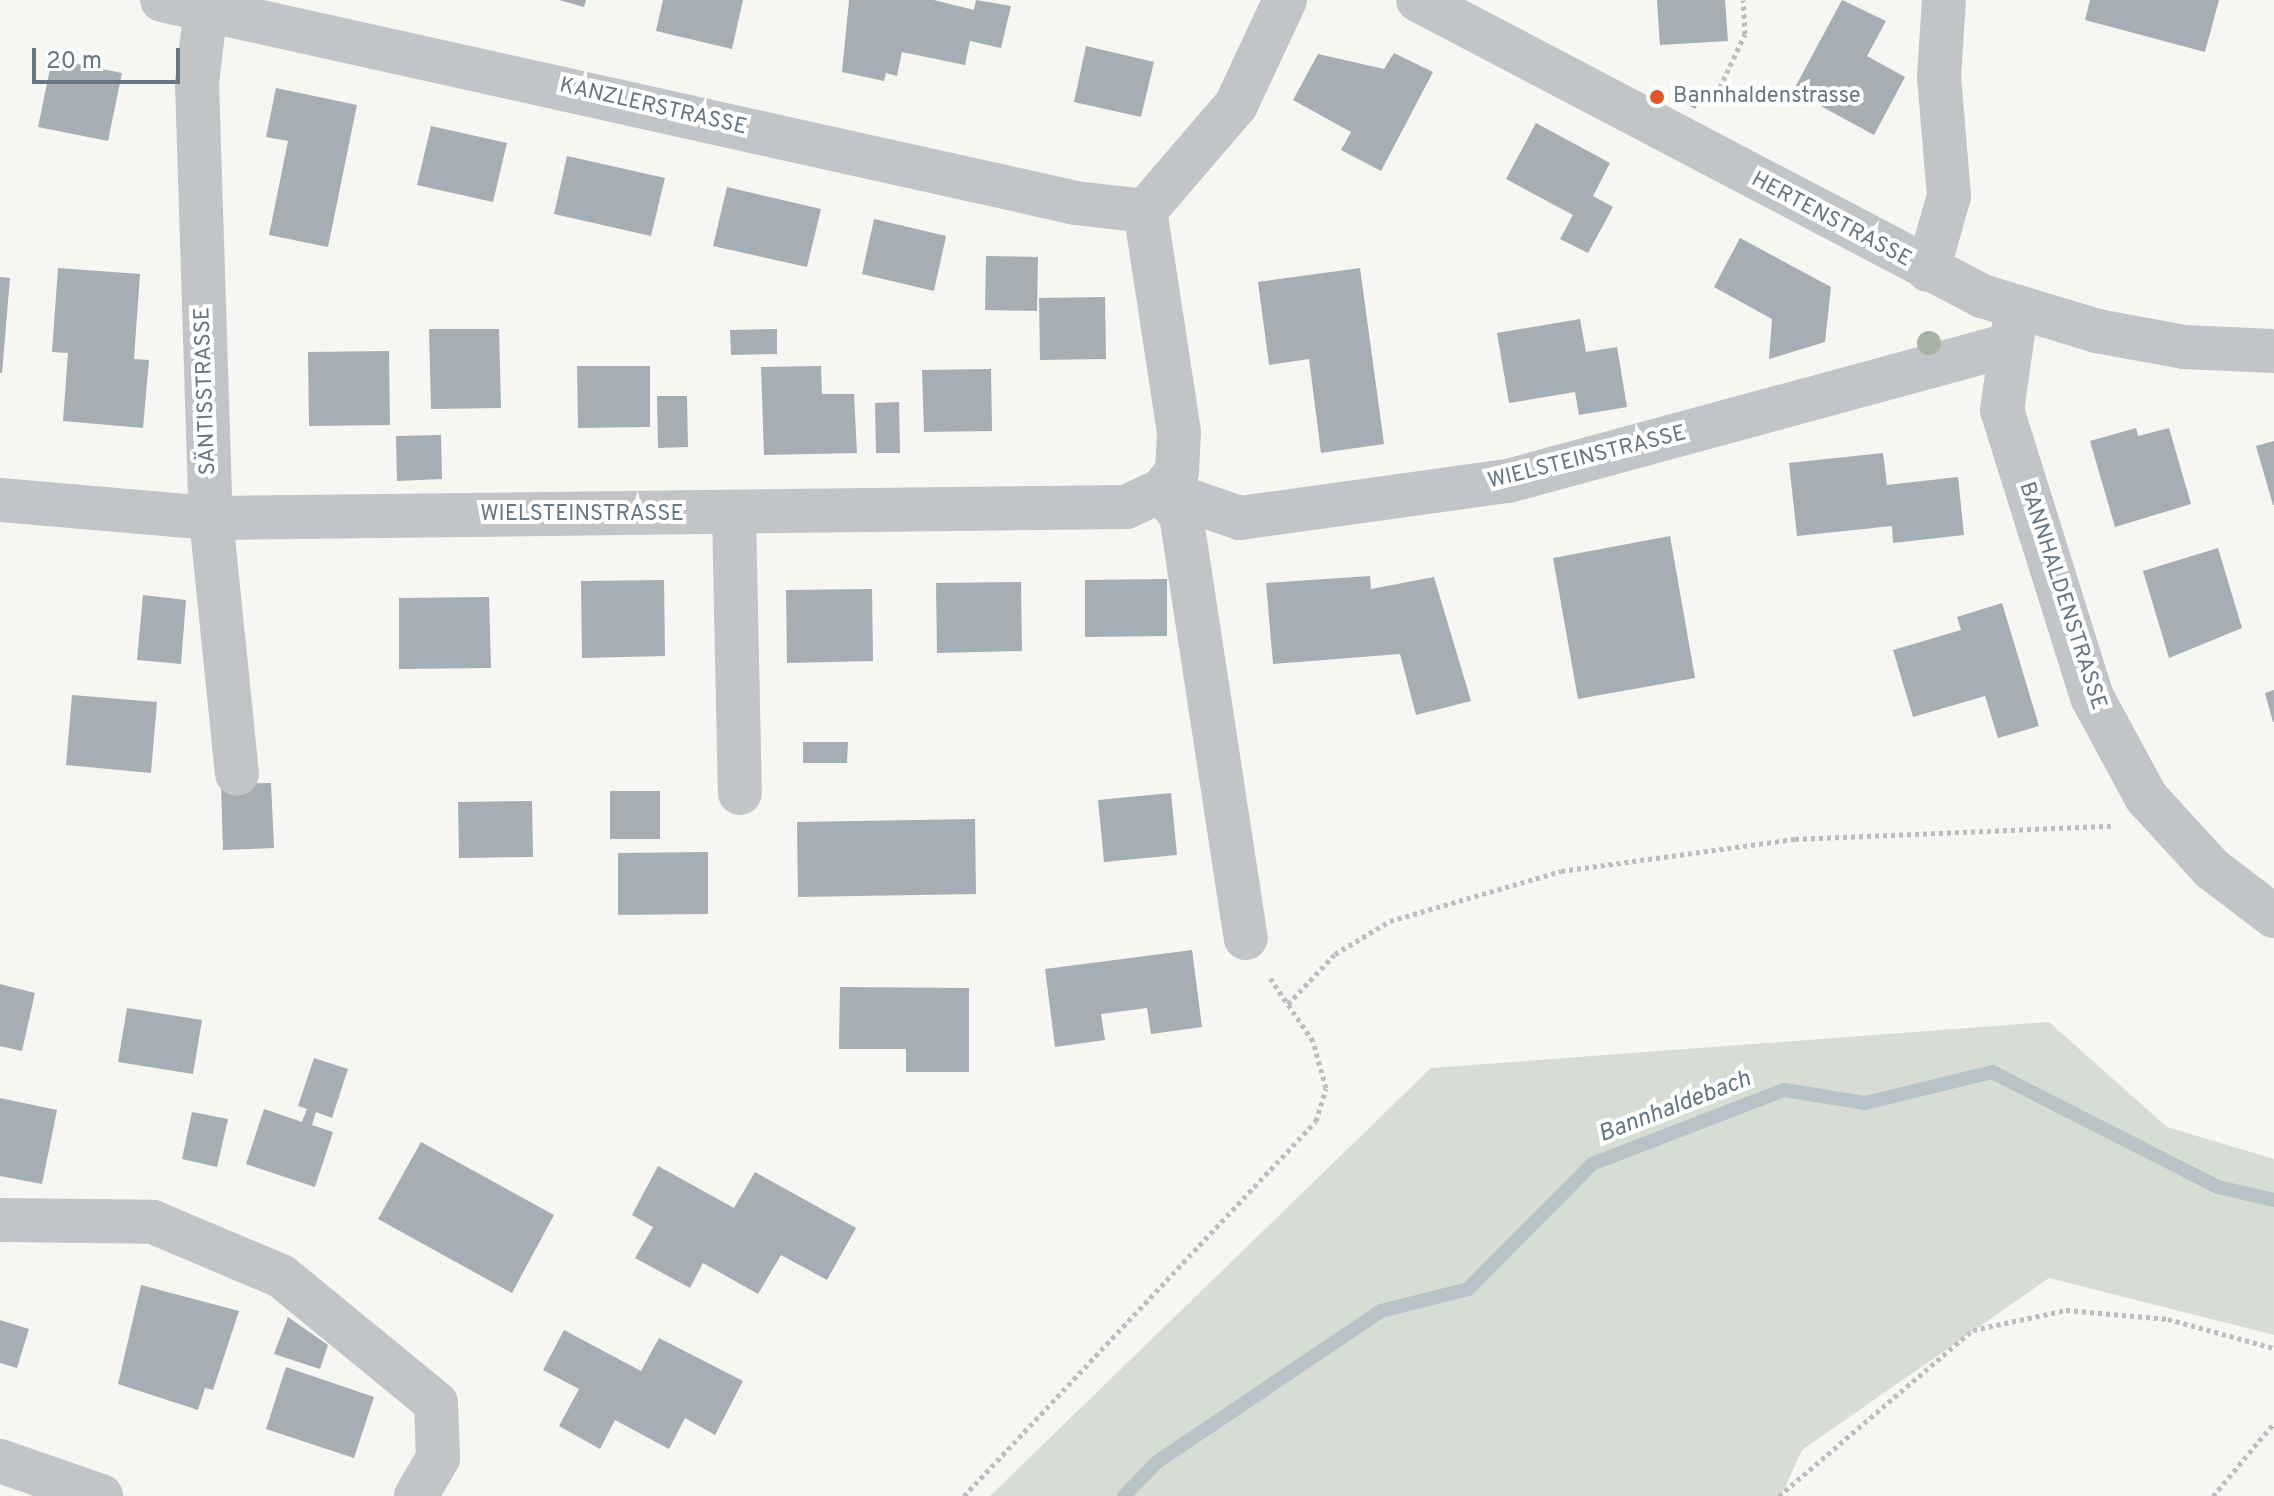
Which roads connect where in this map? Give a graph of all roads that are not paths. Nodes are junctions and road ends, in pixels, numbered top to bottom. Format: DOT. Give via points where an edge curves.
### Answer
graph roads {
  1 [pos="162,0"];
  2 [pos="1285,0"];
  3 [pos="1418,0"];
  4 [pos="1944,0"];
  5 [pos="206,8"];
  6 [pos="1145,211"];
  7 [pos="1928,270"];
  8 [pos="2013,327"];
  9 [pos="2274,351"];
  10 [pos="1161,491"];
  11 [pos="0,500"];
  12 [pos="734,514"];
  13 [pos="211,518"];
  14 [pos="237,774"];
  15 [pos="740,793"];
  16 [pos="2274,916"];
  17 [pos="1246,938"];
  18 [pos="0,1220"];
  19 [pos="0,1461"];
  20 [pos="101,1496"];
  21 [pos="416,1496"];
  1 -- 5 [label="street, KANZLERSTRASSE"];
  2 -- 6 [label="street" via="1236,105"];
  3 -- 7 [label="street, HERTENSTRASSE"];
  4 -- 7 [label="street" via="1939,77 1949,196"];
  5 -- 6 [label="street, KANZLERSTRASSE" via="1076,203"];
  5 -- 13 [label="street, SÄNTISSTRASSE" via="197,82"];
  6 -- 10 [label="street" via="1179,432 1177,472"];
  7 -- 8 [label="street, HERTENSTRASSE"];
  8 -- 9 [label="street, HERTENSTRASSE" via="2184,347"];
  8 -- 10 [label="street, WIELSTEINSTRASSE" via="1508,481 1240,518"];
  8 -- 16 [label="street, BANNHALDENSTRASSE" via="2002,410 2092,697 2127,769 2171,824 2212,869"];
  10 -- 12 [label="street, WIELSTEINSTRASSE" via="1126,507"];
  10 -- 17 [label="street" via="1181,515"];
  11 -- 13 [label="street, WIELSTEINSTRASSE"];
  12 -- 13 [label="street, WIELSTEINSTRASSE"];
  12 -- 15 [label="street"];
  13 -- 14 [label="street, SÄNTISSTRASSE"];
  18 -- 21 [label="street" via="153,1222 281,1276 436,1403 438,1458"];
  19 -- 20 [label="street"];
}
